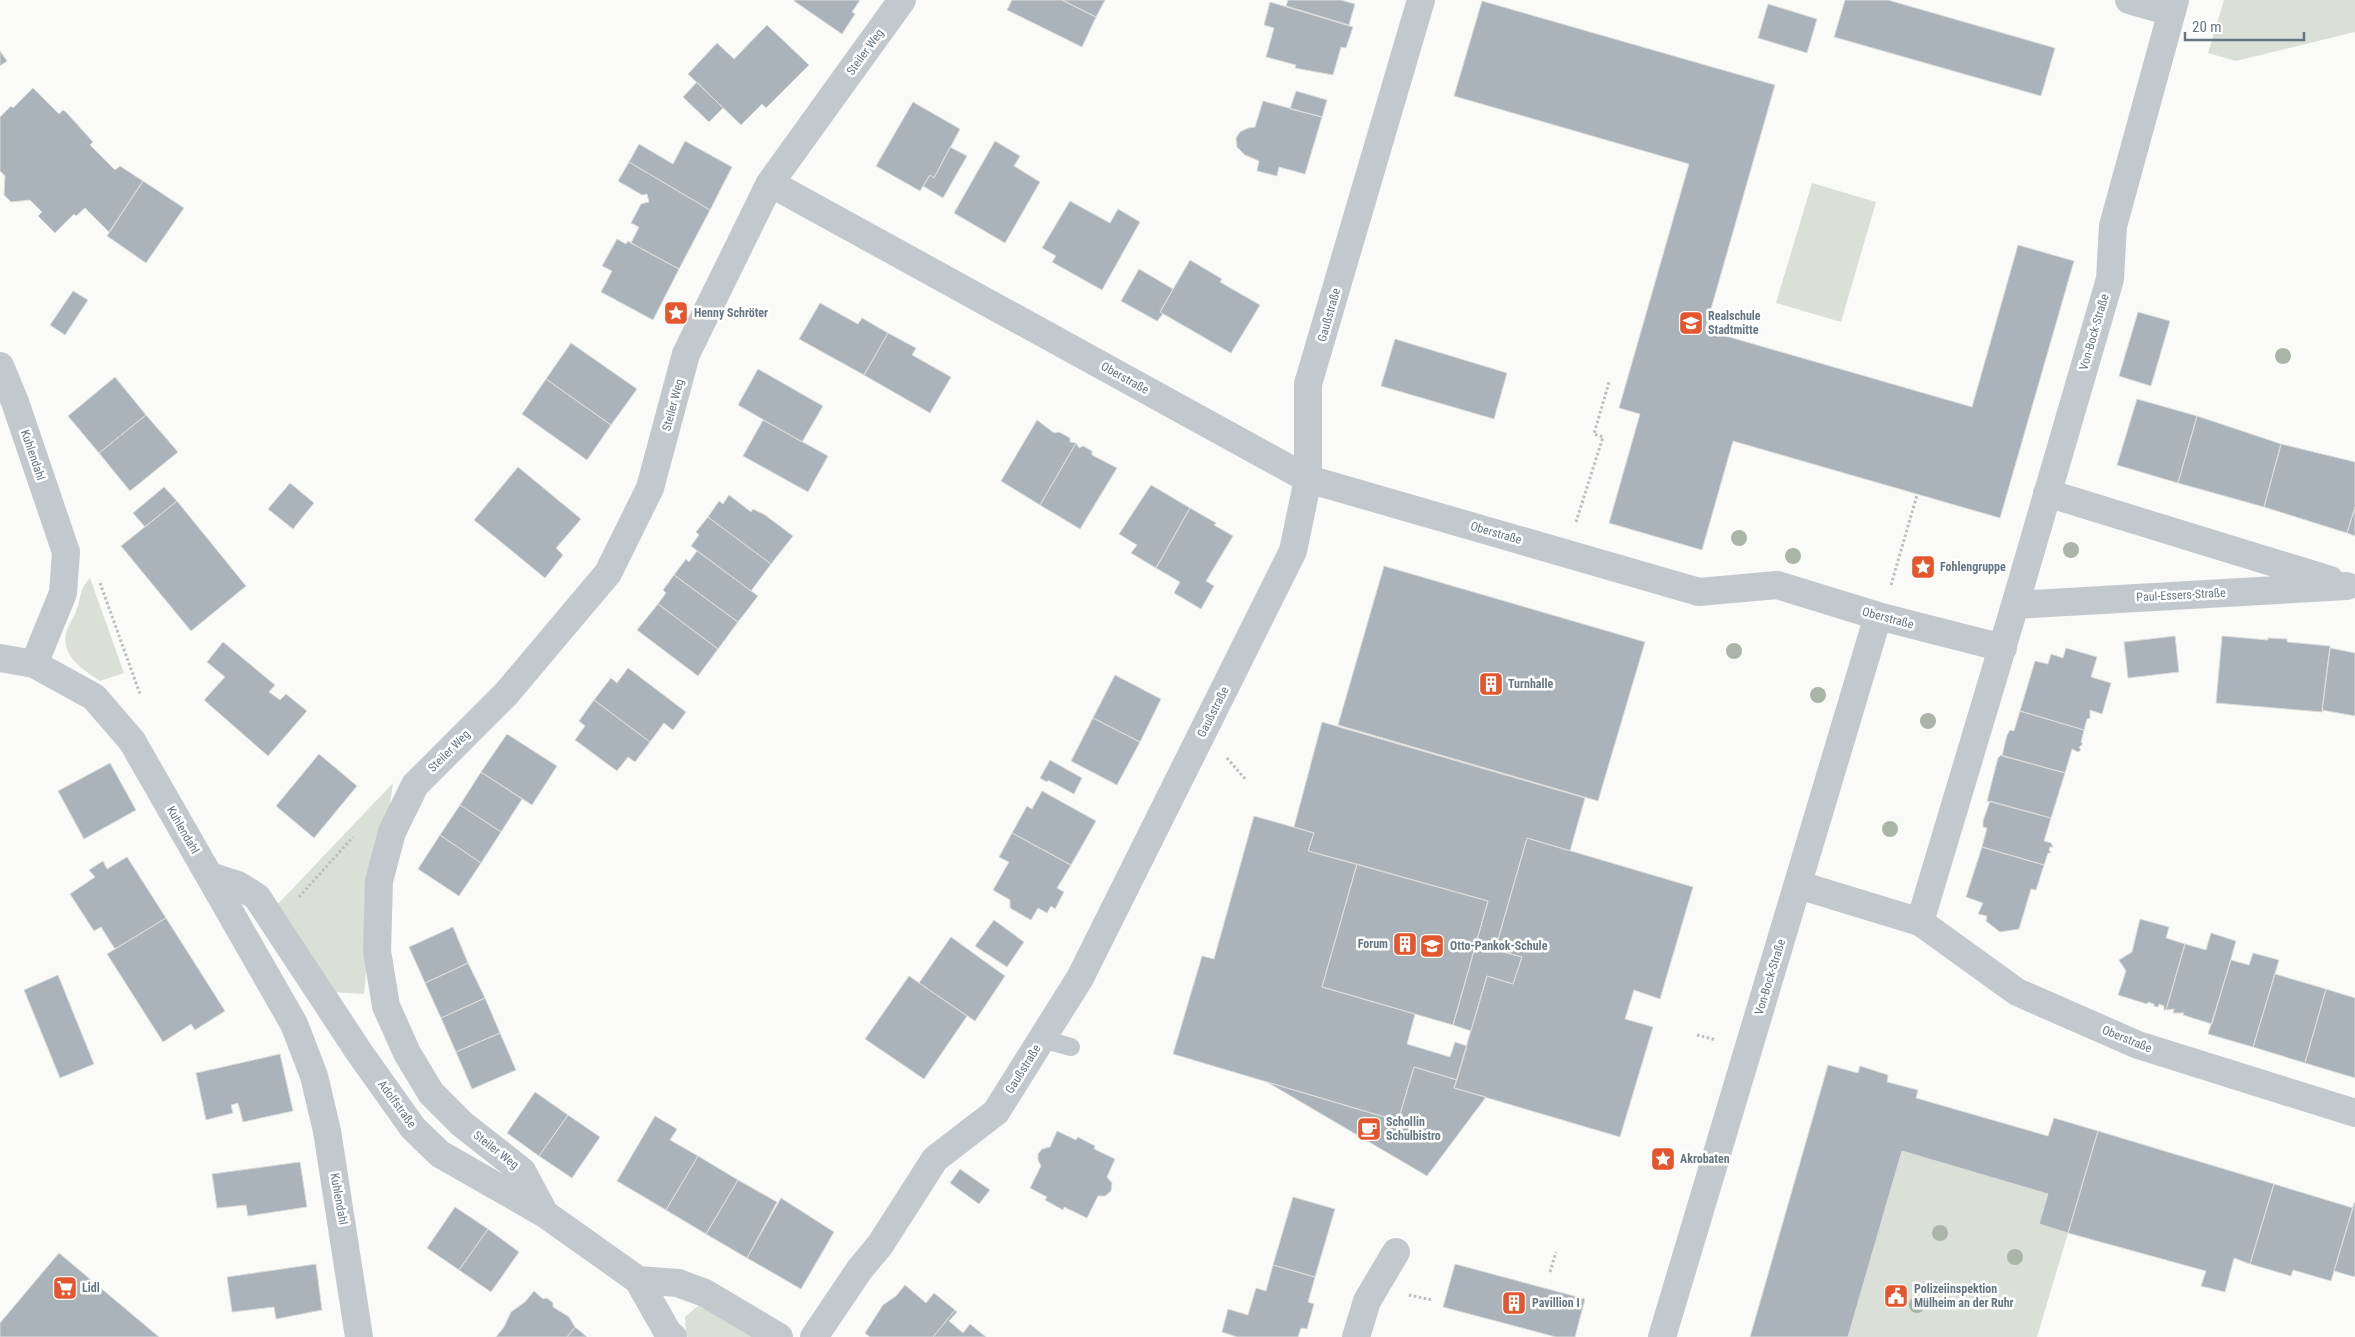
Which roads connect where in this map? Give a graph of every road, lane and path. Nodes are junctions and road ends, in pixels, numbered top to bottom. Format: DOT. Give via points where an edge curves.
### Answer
graph roads {
  1 [pos="902,0"];
  2 [pos="1421,0"];
  3 [pos="2129,0"];
  4 [pos="2173,6"];
  5 [pos="770,183"];
  6 [pos="0,366"];
  7 [pos="1609,382"];
  8 [pos="1308,479"];
  9 [pos="2047,493"];
  10 [pos="1918,494"];
  11 [pos="66,552"];
  12 [pos="1566,553"];
  13 [pos="1896,567"];
  14 [pos="2351,587"];
  15 [pos="2016,605"];
  16 [pos="1878,616"];
  17 [pos="2002,648"];
  18 [pos="0,658"];
  19 [pos="34,664"];
  20 [pos="132,741"];
  21 [pos="1237,768"];
  22 [pos="1246,780"];
  23 [pos="360,830"];
  24 [pos="210,876"];
  25 [pos="1799,884"];
  26 [pos="1920,922"];
  27 [pos="275,923"];
  28 [pos="1697,1035"];
  29 [pos="1042,1039"];
  30 [pos="1714,1040"];
  31 [pos="1071,1047"];
  32 [pos="2355,1113"];
  33 [pos="546,1214"];
  34 [pos="1396,1252"];
  35 [pos="1556,1252"];
  36 [pos="1550,1272"];
  37 [pos="638,1280"];
  38 [pos="1423,1299"];
  39 [pos="1432,1300"];
  40 [pos="359,1337"];
  41 [pos="673,1337"];
  42 [pos="779,1337"];
  43 [pos="814,1337"];
  44 [pos="1356,1337"];
  45 [pos="1662,1337"];
  1 -- 5 [label="street, Steiler Weg"];
  2 -- 8 [label="street, Gaußstraße" via="1308,384"];
  3 -- 4 [label="street, Von-Bock-Straße"];
  4 -- 9 [label="street, Von-Bock-Straße" via="2113,226 2110,279"];
  5 -- 8 [label="street, Oberstraße"];
  5 -- 33 [label="street, Steiler Weg" via="686,354 650,488 608,574 506,694 415,785 392,832 379,881 377,951 386,1006 407,1053 431,1093 462,1124 522,1171"];
  6 -- 11 [label="street, Kuhlendahl" via="16,402"];
  7 -- 12 [label="path" via="1594,434 1603,437"];
  8 -- 12 [label="street, Oberstraße"];
  8 -- 29 [label="street, Gaußstraße" via="1293,551 1080,978"];
  9 -- 14 [label="street, Paul-Essers-Straße"];
  9 -- 15 [label="street, Von-Bock-Straße"];
  10 -- 13 [label="path"];
  11 -- 19 [label="street, Kuhlendahl" via="63,593"];
  11 -- 20 [label="path" via="96,571 139,692 142,701"];
  12 -- 16 [label="street, Oberstraße" via="1700,592 1777,585"];
  14 -- 15 [label="street, Paul-Essers-Straße"];
  15 -- 17 [label="street, Von-Bock-Straße"];
  16 -- 17 [label="street, Oberstraße"];
  16 -- 25 [label="street, Von-Bock-Straße"];
  17 -- 26 [label="street"];
  18 -- 19 [label="street"];
  19 -- 20 [label="street, Kuhlendahl" via="94,697"];
  20 -- 24 [label="street, Kuhlendahl"];
  21 -- 22 [label="path"];
  23 -- 27 [label="path"];
  24 -- 27 [label="street, Adolfstraße" via="238,885 257,897"];
  24 -- 40 [label="street, Kuhlendahl" via="294,1024 314,1076 329,1140"];
  25 -- 26 [label="street, Oberstraße"];
  25 -- 45 [label="street, Von-Bock-Straße"];
  26 -- 32 [label="street, Oberstraße" via="2016,992 2138,1045"];
  27 -- 33 [label="street, Adolfstraße" via="413,1128 440,1154"];
  28 -- 30 [label="path"];
  29 -- 31 [label="lane"];
  29 -- 43 [label="street, Gaußstraße" via="996,1112 935,1159 880,1245"];
  33 -- 37 [label="street, Adolfstraße"];
  34 -- 44 [label="street" via="1367,1301"];
  35 -- 36 [label="path"];
  37 -- 41 [label="street, Adolfstraße"];
  37 -- 42 [label="street" via="678,1283 706,1293"];
  38 -- 39 [label="path"];
}
